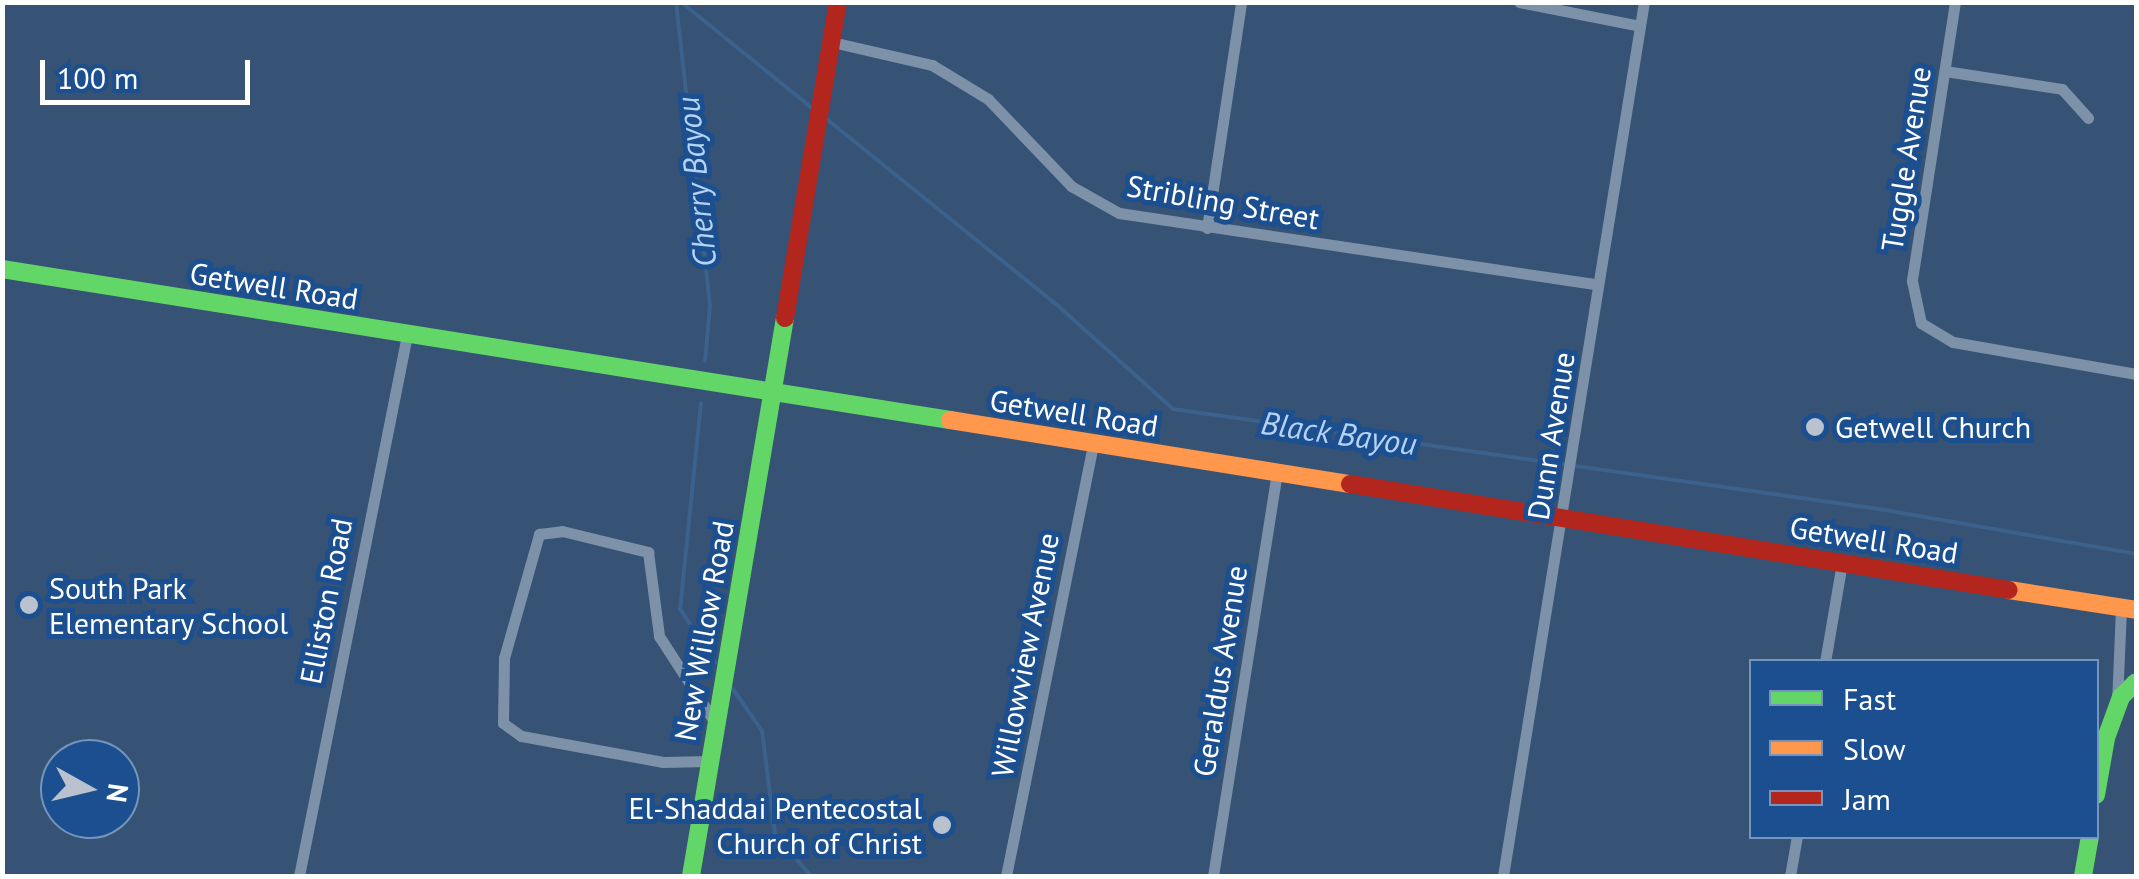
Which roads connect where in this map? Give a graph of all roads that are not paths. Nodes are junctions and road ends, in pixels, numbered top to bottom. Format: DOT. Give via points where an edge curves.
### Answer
graph roads {
  1 [pos="838,2"];
  2 [pos="1242,2"];
  3 [pos="1520,2"];
  4 [pos="1644,2"];
  5 [pos="1955,2"];
  6 [pos="1640,26"];
  7 [pos="832,42"];
  8 [pos="1945,71"];
  9 [pos="2088,118"];
  10 [pos="1207,228"];
  11 [pos="2,269"];
  12 [pos="1598,285"];
  13 [pos="407,336"];
  14 [pos="2136,374"];
  15 [pos="772,395"];
  16 [pos="1093,443"];
  17 [pos="1277,473"];
  18 [pos="1564,519"];
  19 [pos="1842,563"];
  20 [pos="2129,609"];
  21 [pos="1826,659"];
  22 [pos="2136,682"];
  23 [pos="2117,708"];
  24 [pos="716,724"];
  25 [pos="710,761"];
  26 [pos="2099,782"];
  27 [pos="1796,839"];
  28 [pos="2089,839"];
  29 [pos="299,876"];
  30 [pos="691,876"];
  31 [pos="1006,876"];
  32 [pos="1213,876"];
  33 [pos="1503,876"];
  34 [pos="1790,876"];
  35 [pos="2083,876"];
  1 -- 7 [label="main road"];
  2 -- 10 [label="street"];
  3 -- 6 [label="street"];
  4 -- 6 [label="street, Dunn Avenue"];
  5 -- 8 [label="street, Tuggle Avenue"];
  6 -- 12 [label="street, Dunn Avenue"];
  7 -- 10 [label="street, Stribling Street" via="932,65 988,99 1071,186 1119,213"];
  7 -- 15 [label="main road"];
  8 -- 9 [label="street" via="2062,89"];
  8 -- 14 [label="street, Tuggle Avenue" via="1912,281 1921,323 1953,342"];
  10 -- 12 [label="street, Stribling Street"];
  11 -- 13 [label="main road, Getwell Road"];
  12 -- 18 [label="street, Dunn Avenue"];
  13 -- 15 [label="main road, Getwell Road"];
  13 -- 29 [label="street, Elliston Road"];
  15 -- 16 [label="main road, Getwell Road"];
  15 -- 24 [label="main road, New Willow Road"];
  16 -- 17 [label="main road, Getwell Road"];
  16 -- 31 [label="street, Willowview Avenue"];
  17 -- 18 [label="main road, Getwell Road"];
  17 -- 32 [label="street, Geraldus Avenue"];
  18 -- 19 [label="main road, Getwell Road"];
  18 -- 33 [label="street, Dunn Avenue"];
  19 -- 20 [label="main road, Getwell Road"];
  19 -- 21 [label="street"];
  20 -- 23 [label="street" via="2113,672"];
  22 -- 23 [label="main road"];
  23 -- 26 [label="main road"];
  24 -- 25 [label="main road, New Willow Road"];
  24 -- 25 [label="street" via="659,636 648,552 562,532 539,534 504,658 503,723 521,736 662,762"];
  25 -- 30 [label="main road, New Willow Road"];
  27 -- 34 [label="street"];
  28 -- 35 [label="main road"];
}
